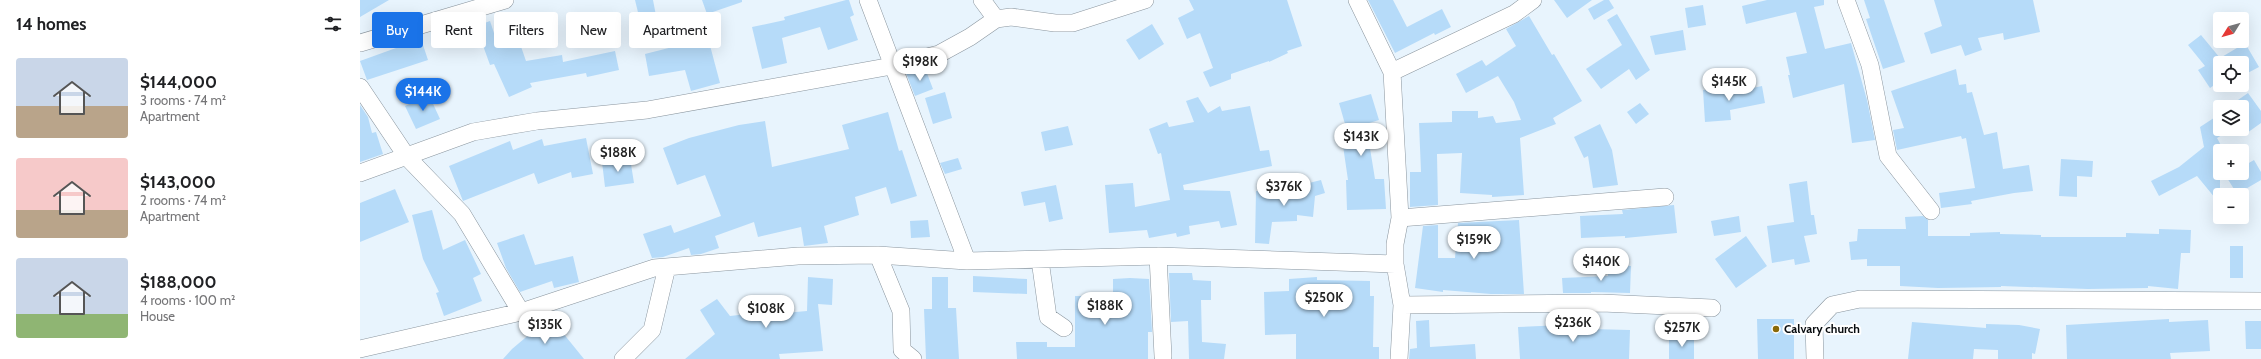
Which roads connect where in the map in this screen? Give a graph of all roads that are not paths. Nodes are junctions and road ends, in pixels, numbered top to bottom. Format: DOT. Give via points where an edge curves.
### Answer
graph roads {
  1 [pos="505,0"];
  2 [pos="868,0"];
  3 [pos="982,0"];
  4 [pos="1145,0"];
  5 [pos="1357,0"];
  6 [pos="1533,0"];
  7 [pos="1846,0"];
  8 [pos="996,19"];
  9 [pos="360,43"];
  10 [pos="892,66"];
  11 [pos="1392,72"];
  12 [pos="360,87"];
  13 [pos="407,157"];
  14 [pos="360,173"];
  15 [pos="1665,197"];
  16 [pos="1931,211"];
  17 [pos="1400,218"];
  18 [pos="878,255"];
  19 [pos="1158,256"];
  20 [pos="1040,260"];
  21 [pos="967,261"];
  22 [pos="1395,264"];
  23 [pos="667,267"];
  24 [pos="2261,301"];
  25 [pos="1402,305"];
  26 [pos="1712,308"];
  27 [pos="522,312"];
  28 [pos="1064,328"];
  29 [pos="360,349"];
  30 [pos="1163,356"];
  31 [pos="623,359"];
  32 [pos="913,359"];
  33 [pos="1399,359"];
  34 [pos="1815,359"];
  1 -- 9 [label="street"];
  2 -- 10 [label="street"];
  3 -- 8 [label="street"];
  4 -- 8 [label="street" via="1073,23"];
  5 -- 11 [label="street"];
  6 -- 11 [label="street" via="1514,14"];
  7 -- 16 [label="street" via="1870,65 1888,156"];
  8 -- 10 [label="street" via="970,38 939,54"];
  10 -- 13 [label="street" via="647,110 537,121 473,132"];
  10 -- 21 [label="street"];
  11 -- 17 [label="street"];
  12 -- 13 [label="street"];
  13 -- 14 [label="street"];
  13 -- 27 [label="street" via="462,214"];
  15 -- 17 [label="street"];
  17 -- 22 [label="street" via="1395,244"];
  18 -- 21 [label="street"];
  18 -- 23 [label="street" via="798,256"];
  18 -- 32 [label="street" via="901,310 902,350"];
  19 -- 20 [label="street"];
  19 -- 22 [label="street"];
  19 -- 30 [label="street"];
  20 -- 21 [label="street"];
  20 -- 28 [label="street" via="1048,317"];
  22 -- 25 [label="street"];
  23 -- 27 [label="street" via="654,268"];
  23 -- 31 [label="street" via="652,330"];
  24 -- 34 [label="street" via="1860,299 1832,305 1814,324"];
  25 -- 26 [label="street" via="1602,303"];
  25 -- 33 [label="street"];
  27 -- 29 [label="street"];
}
